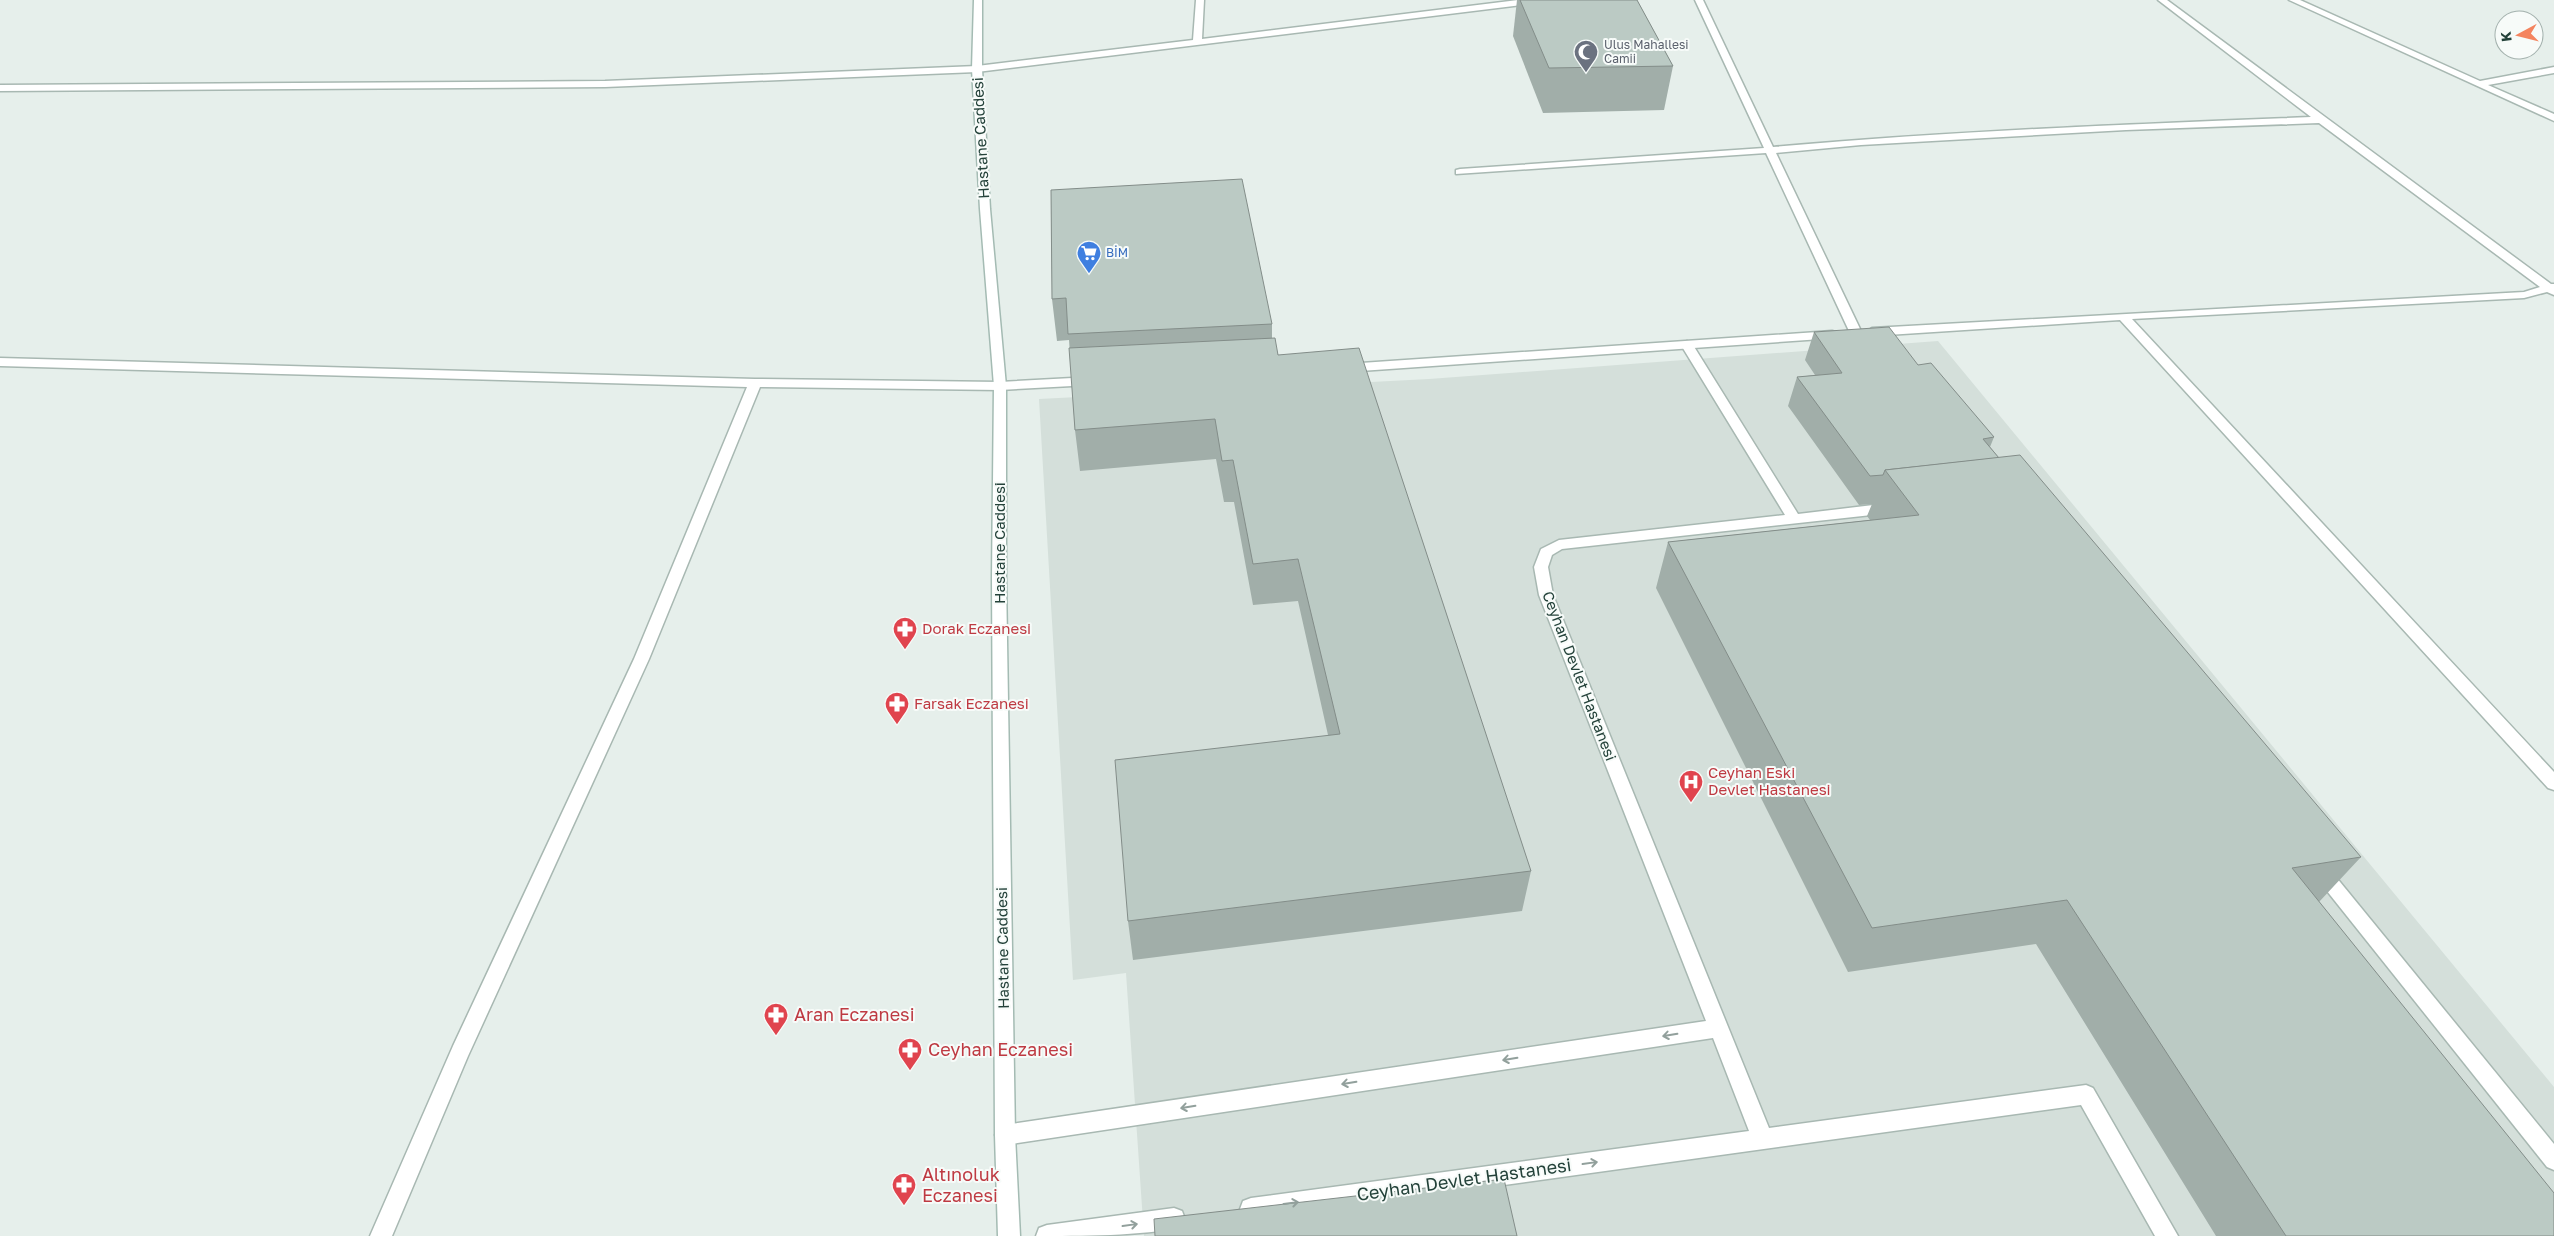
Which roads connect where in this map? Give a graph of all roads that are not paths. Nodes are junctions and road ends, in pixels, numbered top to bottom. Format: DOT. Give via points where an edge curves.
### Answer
graph roads {
  1 [pos="978,0"];
  2 [pos="1200,0"];
  3 [pos="1539,0"];
  4 [pos="1699,0"];
  5 [pos="2162,0"];
  6 [pos="2293,0"];
  7 [pos="1197,42"];
  8 [pos="977,69"];
  9 [pos="2554,70"];
  10 [pos="2478,84"];
  11 [pos="0,88"];
  12 [pos="2554,118"];
  13 [pos="2321,120"];
  14 [pos="1772,150"];
  15 [pos="1460,172"];
  16 [pos="2552,289"];
  17 [pos="2123,316"];
  18 [pos="1856,333"];
  19 [pos="1687,345"];
  20 [pos="0,362"];
  21 [pos="1332,369"];
  22 [pos="1107,380"];
  23 [pos="755,383"];
  24 [pos="1000,386"];
  25 [pos="1910,505"];
  26 [pos="1794,518"];
  27 [pos="2554,783"];
  28 [pos="2310,857"];
  29 [pos="1718,1028"];
  30 [pos="1006,1134"];
  31 [pos="1763,1140"];
  32 [pos="2554,1160"];
  33 [pos="1233,1211"];
  34 [pos="1194,1216"];
  35 [pos="380,1236"];
  36 [pos="1009,1236"];
  37 [pos="1046,1236"];
  38 [pos="2167,1236"];
  1 -- 8 [label="street, Hastane Caddesi"];
  2 -- 7 [label="street"];
  3 -- 7 [label="street"];
  4 -- 14 [label="street"];
  5 -- 13 [label="street"];
  6 -- 10 [label="street"];
  7 -- 8 [label="street"];
  8 -- 11 [label="street" via="605,84"];
  8 -- 24 [label="street, Hastane Caddesi"];
  9 -- 10 [label="street"];
  10 -- 12 [label="street"];
  13 -- 14 [label="street" via="2116,127"];
  13 -- 16 [label="street"];
  14 -- 15 [label="street"];
  14 -- 18 [label="street"];
  16 -- 17 [label="street" via="2524,295"];
  17 -- 18 [label="street"];
  17 -- 27 [label="street"];
  18 -- 19 [label="street"];
  19 -- 21 [label="street"];
  19 -- 26 [label="street"];
  20 -- 23 [label="street"];
  22 -- 24 [label="street"];
  23 -- 24 [label="street"];
  23 -- 35 [label="street" via="712,494 605,740 415,1148"];
  24 -- 30 [label="street, Hastane Caddesi" via="999,598"];
  25 -- 26 [label="street, Ceyhan Devlet Hastanesi"];
  26 -- 29 [label="street, Ceyhan Devlet Hastanesi" via="1559,545 1546,552 1541,567 1546,594"];
  28 -- 32 [label="street"];
  29 -- 30 [label="street, one-way"];
  29 -- 31 [label="street, Ceyhan Devlet Hastanesi"];
  30 -- 36 [label="street, Hastane Caddesi"];
  33 -- 31 [label="street, Ceyhan Devlet Hastanesi, one-way"];
  31 -- 38 [label="street" via="2086,1095"];
  37 -- 34 [label="street, one-way"];
}
